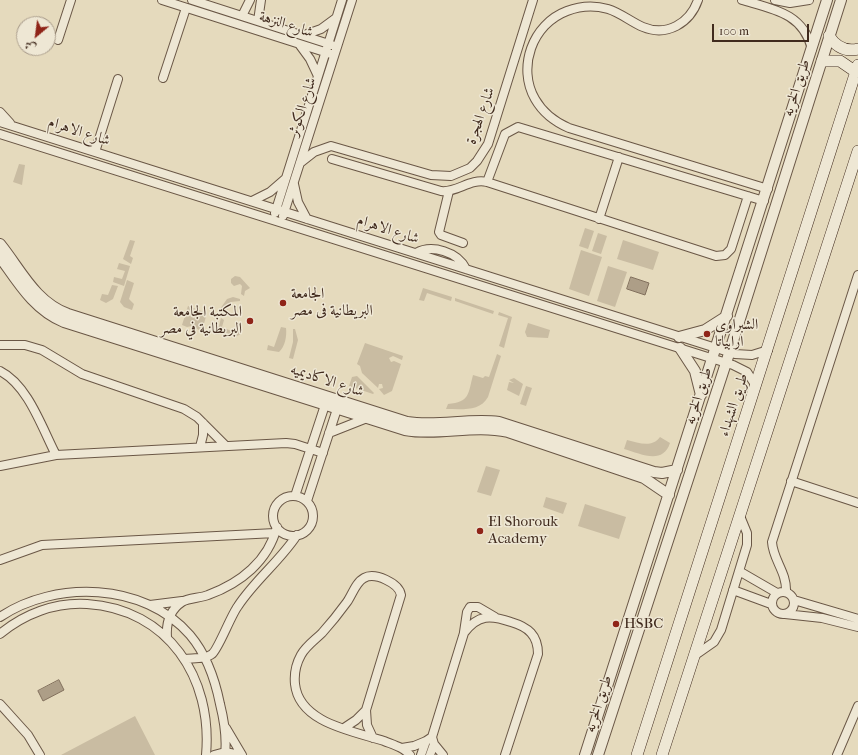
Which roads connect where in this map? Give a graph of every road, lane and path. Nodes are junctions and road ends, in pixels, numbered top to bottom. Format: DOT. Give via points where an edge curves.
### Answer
graph roads {
  1 [pos="71,0"];
  2 [pos="162,0"];
  3 [pos="192,0"];
  4 [pos="250,0"];
  5 [pos="261,0"];
  6 [pos="342,0"];
  7 [pos="352,0"];
  8 [pos="533,0"];
  9 [pos="698,0"];
  10 [pos="742,0"];
  11 [pos="775,0"];
  12 [pos="809,0"];
  13 [pos="827,0"];
  14 [pos="841,0"];
  15 [pos="174,2"];
  16 [pos="790,3"];
  17 [pos="186,8"];
  18 [pos="787,15"];
  19 [pos="242,16"];
  20 [pos="336,17"];
  21 [pos="258,21"];
  22 [pos="303,35"];
  23 [pos="829,36"];
  24 [pos="58,40"];
  25 [pos="328,43"];
  26 [pos="298,44"];
  27 [pos="337,46"];
  28 [pos="858,49"];
  29 [pos="812,50"];
  30 [pos="325,52"];
  31 [pos="334,55"];
  32 [pos="822,61"];
  33 [pos="857,68"];
  34 [pos="318,76"];
  35 [pos="163,78"];
  36 [pos="118,80"];
  37 [pos="796,100"];
  38 [pos="808,104"];
  39 [pos="0,112"];
  40 [pos="0,122"];
  41 [pos="12,125"];
  42 [pos="0,134"];
  43 [pos="858,151"];
  44 [pos="95,152"];
  45 [pos="619,157"];
  46 [pos="332,159"];
  47 [pos="300,163"];
  48 [pos="286,179"];
  49 [pos="487,182"];
  50 [pos="294,183"];
  51 [pos="768,189"];
  52 [pos="449,191"];
  53 [pos="780,192"];
  54 [pos="748,196"];
  55 [pos="252,201"];
  56 [pos="764,201"];
  57 [pos="276,209"];
  58 [pos="285,212"];
  59 [pos="307,219"];
  60 [pos="599,219"];
  61 [pos="273,220"];
  62 [pos="281,222"];
  63 [pos="441,235"];
  64 [pos="463,242"];
  65 [pos="0,244"];
  66 [pos="436,250"];
  67 [pos="416,253"];
  68 [pos="0,257"];
  69 [pos="466,269"];
  70 [pos="858,276"];
  71 [pos="727,316"];
  72 [pos="656,329"];
  73 [pos="666,332"];
  74 [pos="679,336"];
  75 [pos="132,339"];
  76 [pos="653,340"];
  77 [pos="663,342"];
  78 [pos="0,345"];
  79 [pos="680,348"];
  80 [pos="716,348"];
  81 [pos="768,350"];
  82 [pos="729,352"];
  83 [pos="713,359"];
  84 [pos="726,363"];
  85 [pos="0,371"];
  86 [pos="278,386"];
  87 [pos="756,386"];
  88 [pos="701,396"];
  89 [pos="325,405"];
  90 [pos="337,409"];
  91 [pos="696,414"];
  92 [pos="708,417"];
  93 [pos="367,418"];
  94 [pos="203,423"];
  95 [pos="424,428"];
  96 [pos="329,433"];
  97 [pos="534,437"];
  98 [pos="226,446"];
  99 [pos="200,447"];
  100 [pos="310,449"];
  101 [pos="323,453"];
  102 [pos="56,455"];
  103 [pos="0,466"];
  104 [pos="677,470"];
  105 [pos="791,481"];
  106 [pos="669,495"];
  107 [pos="295,496"];
  108 [pos="307,502"];
  109 [pos="858,503"];
  110 [pos="740,516"];
  111 [pos="276,530"];
  112 [pos="297,535"];
  113 [pos="0,560"];
  114 [pos="646,567"];
  115 [pos="657,571"];
  116 [pos="739,571"];
  117 [pos="733,590"];
  118 [pos="786,592"];
  119 [pos="777,593"];
  120 [pos="794,600"];
  121 [pos="183,601"];
  122 [pos="771,604"];
  123 [pos="148,605"];
  124 [pos="784,614"];
  125 [pos="0,617"];
  126 [pos="169,617"];
  127 [pos="496,617"];
  128 [pos="858,618"];
  129 [pos="858,627"];
  130 [pos="464,633"];
  131 [pos="0,634"];
  132 [pos="167,637"];
  133 [pos="694,656"];
  134 [pos="205,657"];
  135 [pos="185,659"];
  136 [pos="0,704"];
  137 [pos="858,706"];
  138 [pos="366,710"];
  139 [pos="4,713"];
  140 [pos="224,724"];
  141 [pos="344,728"];
  142 [pos="373,738"];
  143 [pos="430,741"];
  144 [pos="402,748"];
  145 [pos="225,754"];
  146 [pos="40,755"];
  147 [pos="206,755"];
  148 [pos="214,755"];
  149 [pos="241,755"];
  150 [pos="410,755"];
  151 [pos="421,755"];
  152 [pos="430,755"];
  153 [pos="443,755"];
  154 [pos="506,755"];
  155 [pos="585,755"];
  156 [pos="598,755"];
  157 [pos="637,755"];
  158 [pos="662,755"];
  159 [pos="837,755"];
  1 -- 24 [label="street"];
  2 -- 15 [label="street, شارع النزهة"];
  3 -- 19 [label="street, شارع النزهة"];
  4 -- 19 [label="street"];
  5 -- 21 [label="street"];
  6 -- 20 [label="street, شارع الكوثر"];
  7 -- 27 [label="street, شارع الكوثر"];
  8 -- 47 [label="street, شارع الهجرة" via="488,144 478,162 470,168 451,176 431,175 331,146 314,152"];
  9 -- 51 [label="street" via="689,18 672,28 662,30 642,27 625,16 607,9 587,6 565,12 546,24 533,43 528,66 530,88 545,113 559,124"];
  10 -- 18 [label="street"];
  11 -- 16 [label="street"];
  12 -- 16 [label="street"];
  13 -- 29 [label="street, طريق الحريه"];
  14 -- 23 [label="street, طريق الحريه"];
  15 -- 17 [label="street, شارع النزهة"];
  16 -- 18 [label="street"];
  17 -- 26 [label="street, شارع النزهة"];
  17 -- 35 [label="street"];
  18 -- 29 [label="street" via="806,33"];
  19 -- 21 [label="street, شارع النزهة"];
  20 -- 22 [label="street" via="321,29"];
  20 -- 25 [label="street, شارع الكوثر"];
  21 -- 22 [label="street, شارع النزهة"];
  22 -- 25 [label="street, شارع النزهة"];
  23 -- 28 [label="main road" via="844,49"];
  23 -- 32 [label="street, طريق الحريه"];
  25 -- 27 [label="street, شارع النزهة"];
  25 -- 30 [label="street, شارع الكوثر"];
  26 -- 30 [label="street, شارع النزهة"];
  26 -- 34 [label="street" via="310,59"];
  27 -- 31 [label="street, شارع الكوثر"];
  29 -- 37 [label="street, طريق الحريه"];
  30 -- 31 [label="street, شارع النزهة"];
  30 -- 34 [label="street, شارع الكوثر"];
  31 -- 47 [label="street, شارع الكوثر"];
  32 -- 33 [label="main road" via="840,61"];
  32 -- 38 [label="street, طريق الحريه"];
  33 -- 81 [label="main road, طريق الشهداء"];
  34 -- 48 [label="street, شارع الكوثر"];
  36 -- 44 [label="street"];
  37 -- 38 [label="street"];
  37 -- 51 [label="street, طريق الحريه"];
  38 -- 53 [label="street, طريق الحريه"];
  39 -- 41 [label="street"];
  40 -- 41 [label="street, شارع الاهرام"];
  41 -- 44 [label="street, شارع الاهرام"];
  42 -- 61 [label="street, شارع الاهرام"];
  43 -- 110 [label="main road"];
  44 -- 55 [label="street, شارع الاهرام"];
  45 -- 49 [label="street" via="522,128 513,128 503,138"];
  45 -- 54 [label="street"];
  45 -- 60 [label="street"];
  46 -- 52 [label="street" via="437,190"];
  47 -- 50 [label="street, شارع الكوثر"];
  48 -- 55 [label="street" via="270,192"];
  48 -- 57 [label="street, شارع الكوثر"];
  49 -- 52 [label="street" via="474,181"];
  49 -- 60 [label="street"];
  50 -- 58 [label="street, شارع الكوثر"];
  50 -- 59 [label="street" via="298,202"];
  51 -- 53 [label="street"];
  51 -- 56 [label="street, طريق الحريه"];
  52 -- 63 [label="street" via="439,229"];
  53 -- 82 [label="street, طريق الحريه"];
  54 -- 56 [label="street"];
  54 -- 60 [label="street" via="731,249 720,256"];
  55 -- 57 [label="street, شارع الاهرام"];
  56 -- 71 [label="street, طريق الحريه"];
  57 -- 58 [label="street, شارع الاهرام"];
  57 -- 61 [label="street, شارع الكوثر"];
  58 -- 59 [label="street, شارع الاهرام"];
  58 -- 62 [label="street, شارع الكوثر"];
  59 -- 67 [label="street, شارع الاهرام"];
  61 -- 62 [label="street, شارع الاهرام"];
  62 -- 76 [label="street, شارع الاهرام"];
  63 -- 64 [label="street"];
  63 -- 66 [label="street"];
  65 -- 75 [label="street, شارع الاكاديميه" via="34,291 52,308"];
  66 -- 67 [label="street" via="428,248"];
  66 -- 69 [label="street" via="456,256"];
  67 -- 69 [label="street, شارع الاهرام"];
  68 -- 75 [label="street, شارع الاكاديميه" via="32,300 48,315 64,322"];
  69 -- 72 [label="street, شارع الاهرام"];
  70 -- 105 [label="street"];
  71 -- 74 [label="street" via="705,330"];
  71 -- 80 [label="street, طريق الحريه"];
  72 -- 73 [label="street, شارع الاهرام"];
  72 -- 76 [label="street"];
  73 -- 74 [label="street, شارع الاهرام"];
  73 -- 77 [label="street"];
  74 -- 80 [label="street, شارع الاهرام"];
  75 -- 86 [label="street, شارع الاكاديميه"];
  76 -- 77 [label="street, شارع الاهرام"];
  77 -- 79 [label="street, شارع الاهرام"];
  78 -- 94 [label="street" via="25,345 42,350 78,372 178,407"];
  79 -- 83 [label="street, شارع الاهرام"];
  79 -- 88 [label="street" via="695,371"];
  80 -- 82 [label="street, شارع الاهرام"];
  80 -- 83 [label="street, طريق الحريه"];
  81 -- 82 [label="street, شارع الاهرام" via="752,355"];
  81 -- 87 [label="main road, طريق الشهداء"];
  82 -- 84 [label="street, طريق الحريه"];
  83 -- 84 [label="street, شارع الاهرام"];
  83 -- 88 [label="street, طريق الحريه"];
  84 -- 87 [label="street, شارع الاهرام" via="747,372"];
  84 -- 92 [label="street, طريق الحريه"];
  85 -- 102 [label="street" via="12,379 23,392"];
  86 -- 89 [label="street, شارع الاكاديميه"];
  86 -- 95 [label="street, شارع الاكاديميه"];
  87 -- 157 [label="main road, طريق الشهداء"];
  88 -- 91 [label="street, طريق الحريه"];
  89 -- 90 [label="street, شارع الاكاديميه"];
  89 -- 100 [label="street"];
  90 -- 93 [label="street, شارع الاكاديميه"];
  90 -- 96 [label="street"];
  91 -- 92 [label="street"];
  91 -- 104 [label="street, طريق الحريه"];
  92 -- 115 [label="street, طريق الحريه"];
  93 -- 95 [label="street, شارع الاكاديميه" via="405,430"];
  93 -- 96 [label="street"];
  94 -- 98 [label="street"];
  94 -- 99 [label="street"];
  95 -- 97 [label="street, شارع الاكاديميه" via="488,421 509,425"];
  96 -- 101 [label="street"];
  97 -- 104 [label="street, شارع الاكاديميه" via="654,472"];
  97 -- 106 [label="street, شارع الاكاديميه" via="644,478"];
  98 -- 99 [label="street"];
  98 -- 100 [label="street" via="286,443"];
  99 -- 102 [label="street"];
  100 -- 101 [label="street"];
  100 -- 107 [label="street"];
  101 -- 108 [label="street"];
  102 -- 103 [label="street"];
  104 -- 106 [label="street, طريق الحريه"];
  105 -- 109 [label="street"];
  105 -- 118 [label="street" via="772,542 775,558 785,578"];
  106 -- 114 [label="street, طريق الحريه"];
  107 -- 108 [label="street"];
  107 -- 111 [label="street" via="284,498 276,506 273,516"];
  108 -- 112 [label="street" via="313,514 312,521 309,528"];
  110 -- 116 [label="street" via="748,541"];
  110 -- 133 [label="main road"];
  111 -- 112 [label="street"];
  111 -- 113 [label="street" via="42,545"];
  111 -- 121 [label="street" via="263,558 241,578 213,593"];
  112 -- 134 [label="street" via="281,557 247,593 229,620 213,654"];
  114 -- 115 [label="street"];
  114 -- 155 [label="street, طريق الحريه"];
  115 -- 156 [label="street, طريق الحريه"];
  116 -- 117 [label="street"];
  116 -- 119 [label="street"];
  117 -- 122 [label="street"];
  117 -- 133 [label="street" via="719,634 711,645"];
  118 -- 119 [label="street"];
  118 -- 120 [label="street"];
  119 -- 122 [label="street"];
  120 -- 124 [label="street" via="792,609"];
  120 -- 128 [label="street"];
  121 -- 123 [label="street"];
  121 -- 126 [label="street"];
  122 -- 124 [label="street" via="776,612"];
  123 -- 125 [label="street" via="118,596 82,592 63,593 27,602"];
  123 -- 126 [label="street"];
  124 -- 129 [label="street" via="822,618"];
  126 -- 132 [label="street"];
  126 -- 134 [label="street" via="189,635"];
  127 -- 130 [label="street" via="474,622"];
  127 -- 130 [label="street" via="475,606 470,607 466,612"];
  127 -- 154 [label="street" via="527,628 538,647"];
  130 -- 143 [label="street"];
  131 -- 132 [label="street" via="34,613 80,604 126,612"];
  132 -- 135 [label="street"];
  133 -- 158 [label="main road"];
  134 -- 135 [label="street"];
  134 -- 140 [label="street" via="216,688"];
  135 -- 147 [label="street" via="195,678 207,718"];
  136 -- 139 [label="street"];
  137 -- 159 [label="street"];
  138 -- 141 [label="street"];
  138 -- 141 [label="street" via="401,595 393,583 372,576 360,581 333,621 301,655 295,674 296,690 308,711 321,720"];
  138 -- 142 [label="street" via="367,725"];
  139 -- 146 [label="street" via="28,735"];
  140 -- 145 [label="street"];
  140 -- 149 [label="street"];
  141 -- 142 [label="street"];
  142 -- 144 [label="street"];
  143 -- 144 [label="street"];
  143 -- 151 [label="street"];
  143 -- 152 [label="street"];
  143 -- 153 [label="street"];
  144 -- 150 [label="street"];
  145 -- 148 [label="street"];
  145 -- 149 [label="street"];
}
